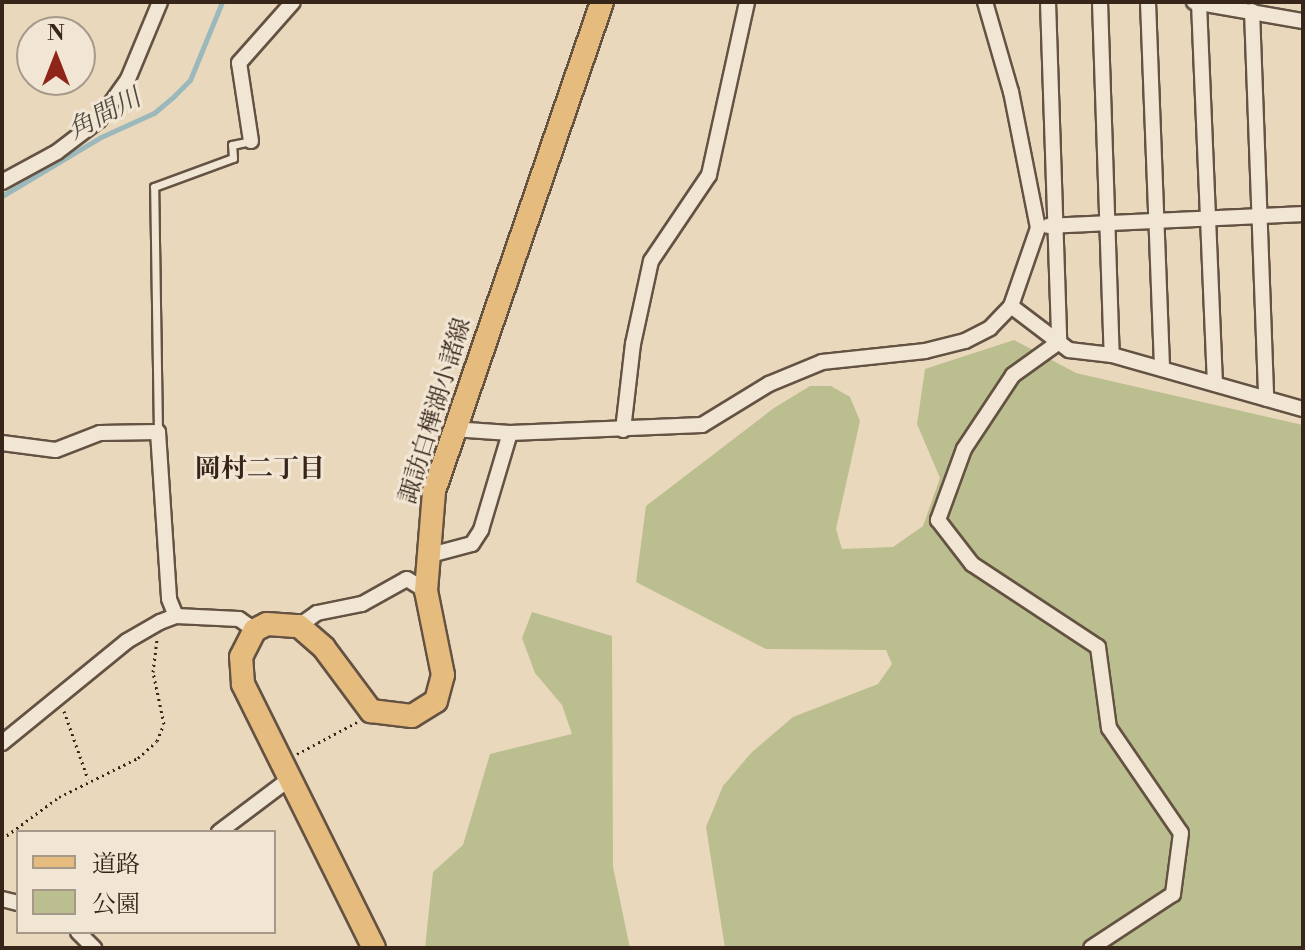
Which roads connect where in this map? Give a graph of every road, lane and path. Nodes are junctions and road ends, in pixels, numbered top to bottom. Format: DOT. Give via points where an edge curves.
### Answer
graph roads {
  1 [pos="160,2"];
  2 [pos="293,2"];
  3 [pos="602,2"];
  4 [pos="747,2"];
  5 [pos="985,2"];
  6 [pos="1048,2"];
  7 [pos="1100,2"];
  8 [pos="1148,2"];
  9 [pos="1197,2"];
  10 [pos="1252,11"];
  11 [pos="1303,21"];
  12 [pos="251,141"];
  13 [pos="2,182"];
  14 [pos="1303,214"];
  15 [pos="1259,216"];
  16 [pos="1208,218"];
  17 [pos="1157,220"];
  18 [pos="1107,223"];
  19 [pos="1057,225"];
  20 [pos="1038,228"];
  21 [pos="1011,306"];
  22 [pos="1059,342"];
  23 [pos="1112,355"];
  24 [pos="1162,369"];
  25 [pos="1215,384"];
  26 [pos="1266,399"];
  27 [pos="1303,409"];
  28 [pos="453,429"];
  29 [pos="623,430"];
  30 [pos="510,433"];
  31 [pos="158,438"];
  32 [pos="2,443"];
  33 [pos="438,553"];
  34 [pos="426,591"];
  35 [pos="176,616"];
  36 [pos="160,622"];
  37 [pos="299,626"];
  38 [pos="255,630"];
  39 [pos="58,697"];
  40 [pos="371,711"];
  41 [pos="2,743"];
  42 [pos="285,773"];
  43 [pos="88,779"];
  44 [pos="221,830"];
  45 [pos="2,839"];
  46 [pos="374,948"];
  47 [pos="1091,948"];
  1 -- 13 [label="street" via="128,79 99,120 44,160"];
  2 -- 12 [label="street" via="239,63"];
  3 -- 28 [label="main road, 諏訪白樺湖小諸線"];
  4 -- 29 [label="street" via="709,175 651,261 633,344"];
  5 -- 20 [label="street" via="1011,92"];
  6 -- 19 [label="street"];
  7 -- 18 [label="street"];
  8 -- 17 [label="street"];
  9 -- 10 [label="street"];
  9 -- 16 [label="street"];
  10 -- 11 [label="street"];
  10 -- 15 [label="street"];
  12 -- 31 [label="lane" via="232,145 233,158 154,187"];
  14 -- 15 [label="street"];
  15 -- 16 [label="street"];
  15 -- 26 [label="street"];
  16 -- 17 [label="street"];
  16 -- 25 [label="street"];
  17 -- 18 [label="street"];
  17 -- 24 [label="street"];
  18 -- 19 [label="street"];
  18 -- 23 [label="street"];
  19 -- 20 [label="street"];
  19 -- 22 [label="street"];
  20 -- 21 [label="street"];
  21 -- 22 [label="street"];
  21 -- 29 [label="street" via="990,328 965,341 822,362 769,384 702,425"];
  22 -- 23 [label="street" via="1069,350"];
  22 -- 47 [label="street" via="1013,375 964,449 938,520 972,564 1098,647 1109,728 1181,833 1173,894"];
  23 -- 24 [label="street"];
  24 -- 25 [label="street"];
  25 -- 26 [label="street"];
  26 -- 27 [label="street"];
  28 -- 30 [label="street"];
  28 -- 34 [label="main road, 諏訪白樺湖小諸線" via="434,491"];
  29 -- 30 [label="street"];
  30 -- 33 [label="street" via="481,530 472,544"];
  31 -- 32 [label="street" via="158,432 137,429 100,433 56,450"];
  31 -- 35 [label="street" via="169,599"];
  34 -- 37 [label="street" via="407,579 362,604 317,613"];
  34 -- 40 [label="main road, 諏訪白樺湖小諸線" via="443,675 436,701 412,716"];
  35 -- 36 [label="street"];
  35 -- 38 [label="street" via="239,619"];
  36 -- 39 [label="street" via="127,641"];
  36 -- 43 [label="path" via="153,672 164,724 157,741 138,758"];
  37 -- 38 [label="main road" via="267,624"];
  37 -- 40 [label="main road" via="324,648"];
  38 -- 42 [label="main road" via="245,644 241,672"];
  39 -- 41 [label="street"];
  39 -- 43 [label="path"];
  40 -- 42 [label="path" via="351,727 302,749"];
  42 -- 44 [label="street"];
  42 -- 46 [label="main road"];
  43 -- 45 [label="path"];
}
